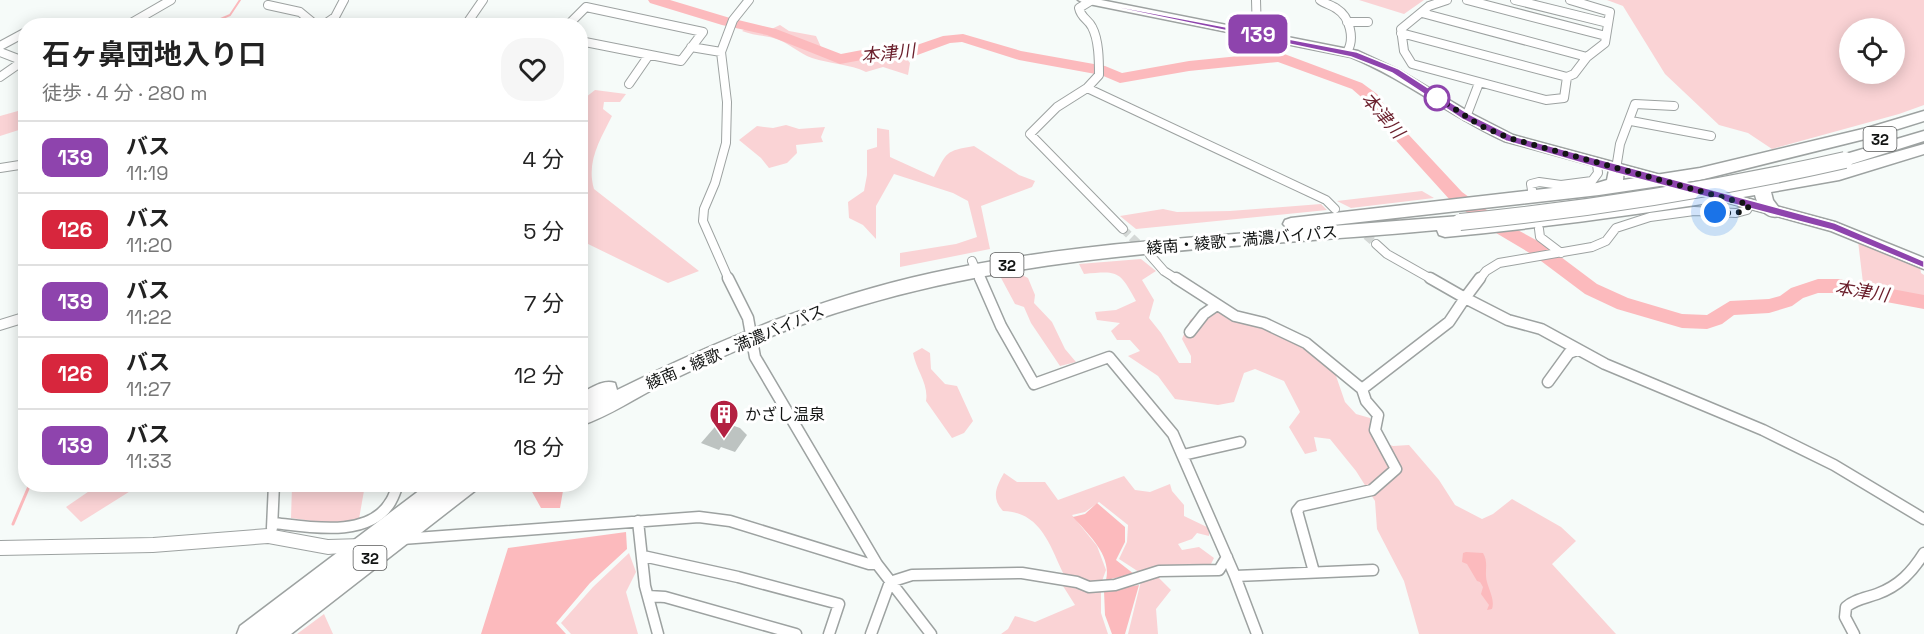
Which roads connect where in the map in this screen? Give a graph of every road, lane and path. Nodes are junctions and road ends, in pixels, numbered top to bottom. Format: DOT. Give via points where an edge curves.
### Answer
graph roads {
  1 [pos="171,0"];
  2 [pos="344,0"];
  3 [pos="483,0"];
  4 [pos="749,0"];
  5 [pos="1089,0"];
  6 [pos="1256,0"];
  7 [pos="1320,0"];
  8 [pos="1447,0"];
  9 [pos="1467,0"];
  10 [pos="1515,0"];
  11 [pos="1570,0"];
  12 [pos="268,5"];
  13 [pos="1422,13"];
  14 [pos="140,18"];
  15 [pos="311,18"];
  16 [pos="332,18"];
  17 [pos="471,18"];
  18 [pos="575,18"];
  19 [pos="1347,22"];
  20 [pos="1368,22"];
  21 [pos="1608,23"];
  22 [pos="1401,33"];
  23 [pos="1257,34"];
  24 [pos="18,36"];
  25 [pos="1606,36"];
  26 [pos="588,43"];
  27 [pos="0,46"];
  28 [pos="691,47"];
  29 [pos="0,52"];
  30 [pos="721,52"];
  31 [pos="1347,52"];
  32 [pos="649,54"];
  33 [pos="1587,57"];
  34 [pos="18,59"];
  35 [pos="18,65"];
  36 [pos="0,77"];
  37 [pos="1567,77"];
  38 [pos="1479,83"];
  39 [pos="629,84"];
  40 [pos="1087,88"];
  41 [pos="1674,106"];
  42 [pos="1924,116"];
  43 [pos="1466,117"];
  44 [pos="1631,120"];
  45 [pos="1924,124"];
  46 [pos="1711,136"];
  47 [pos="1924,136"];
  48 [pos="1924,148"];
  49 [pos="1840,156"];
  50 [pos="18,163"];
  51 [pos="1596,164"];
  52 [pos="14,165"];
  53 [pos="18,165"];
  54 [pos="0,168"];
  55 [pos="1616,169"];
  56 [pos="1661,181"];
  57 [pos="1766,187"];
  58 [pos="1599,189"];
  59 [pos="1532,190"];
  60 [pos="1716,196"];
  61 [pos="1750,205"];
  62 [pos="1335,208"];
  63 [pos="1774,212"];
  64 [pos="1455,218"];
  65 [pos="1532,227"];
  66 [pos="1123,229"];
  67 [pos="1376,244"];
  68 [pos="1559,254"];
  69 [pos="1150,255"];
  70 [pos="1924,264"];
  71 [pos="974,265"];
  72 [pos="1465,298"];
  73 [pos="1217,305"];
  74 [pos="18,319"];
  75 [pos="0,325"];
  76 [pos="749,332"];
  77 [pos="1190,332"];
  78 [pos="1577,350"];
  79 [pos="1548,382"];
  80 [pos="1362,388"];
  81 [pos="588,399"];
  82 [pos="588,414"];
  83 [pos="1240,442"];
  84 [pos="1183,455"];
  85 [pos="273,492"];
  86 [pos="396,492"];
  87 [pos="433,492"];
  88 [pos="459,492"];
  89 [pos="1924,519"];
  90 [pos="638,521"];
  91 [pos="271,529"];
  92 [pos="394,540"];
  93 [pos="361,546"];
  94 [pos="0,548"];
  95 [pos="1924,553"];
  96 [pos="643,556"];
  97 [pos="1227,557"];
  98 [pos="877,564"];
  99 [pos="1373,570"];
  100 [pos="1314,572"];
  101 [pos="1235,576"];
  102 [pos="890,582"];
  103 [pos="648,596"];
  104 [pos="248,634"];
  105 [pos="273,634"];
  106 [pos="658,634"];
  107 [pos="796,634"];
  108 [pos="829,634"];
  109 [pos="871,634"];
  110 [pos="931,634"];
  111 [pos="1257,634"];
  112 [pos="1854,634"];
  1 -- 14 [label="street"];
  2 -- 16 [label="street"];
  3 -- 17 [label="street"];
  4 -- 30 [label="street" via="731,23"];
  5 -- 23 [label="main road"];
  5 -- 40 [label="street" via="1079,8 1080,18 1092,28 1099,75"];
  6 -- 23 [label="street"];
  7 -- 19 [label="street" via="1340,10"];
  8 -- 13 [label="street"];
  9 -- 25 [label="street"];
  10 -- 21 [label="street"];
  11 -- 21 [label="street" via="1610,12"];
  12 -- 15 [label="street" via="293,7"];
  13 -- 22 [label="street" via="1404,24"];
  13 -- 33 [label="street"];
  18 -- 28 [label="street" via="586,7 703,32"];
  19 -- 20 [label="street"];
  19 -- 31 [label="street" via="1353,37"];
  21 -- 25 [label="street"];
  22 -- 37 [label="street"];
  22 -- 38 [label="street" via="1404,51 1412,64"];
  23 -- 31 [label="main road"];
  24 -- 27 [label="street"];
  25 -- 33 [label="street" via="1605,43"];
  26 -- 32 [label="street"];
  28 -- 30 [label="street"];
  28 -- 32 [label="street" via="681,61"];
  29 -- 34 [label="street"];
  30 -- 76 [label="street" via="727,102 726,143 703,216 748,318"];
  31 -- 43 [label="main road" via="1395,71"];
  32 -- 39 [label="street"];
  33 -- 37 [label="street"];
  35 -- 36 [label="street"];
  37 -- 38 [label="street" via="1564,98 1557,101"];
  38 -- 43 [label="street"];
  40 -- 62 [label="street" via="1326,200"];
  40 -- 66 [label="street" via="1058,107 1030,134"];
  41 -- 44 [label="street" via="1635,104"];
  42 -- 56 [label="highway" via="1869,134"];
  43 -- 51 [label="main road" via="1509,138"];
  44 -- 46 [label="street"];
  44 -- 55 [label="street" via="1617,150"];
  45 -- 49 [label="highway, 綾南・綾歌・満濃バイパス / 32"];
  47 -- 49 [label="highway, 綾南・綾歌・満濃バイパス / 32"];
  48 -- 57 [label="highway" via="1839,174"];
  49 -- 64 [label="highway, 綾南・綾歌・満濃バイパス / 32, bridge" via="1750,182 1675,196"];
  50 -- 52 [label="street"];
  51 -- 55 [label="main road"];
  51 -- 59 [label="street" via="1598,173 1592,181 1561,185 1539,182 1531,184"];
  52 -- 53 [label="street"];
  52 -- 54 [label="street"];
  55 -- 56 [label="main road"];
  55 -- 58 [label="highway" via="1615,183"];
  56 -- 58 [label="highway"];
  56 -- 60 [label="main road"];
  57 -- 60 [label="highway"];
  57 -- 63 [label="highway" via="1763,198"];
  58 -- 64 [label="highway" via="1497,200"];
  60 -- 61 [label="main road"];
  60 -- 65 [label="highway"];
  61 -- 63 [label="main road"];
  61 -- 68 [label="street" via="1736,213 1694,211 1650,217 1617,228 1606,241 1592,248"];
  63 -- 70 [label="main road" via="1835,227"];
  64 -- 65 [label="highway"];
  64 -- 71 [label="highway, 綾南・綾歌・満濃バイパス / 32" via="1225,236"];
  65 -- 68 [label="street"];
  67 -- 72 [label="street"];
  68 -- 72 [label="street" via="1499,263 1486,271"];
  69 -- 73 [label="street" via="1164,271"];
  71 -- 76 [label="highway, 綾南・綾歌・満濃バイパス / 32"];
  71 -- 84 [label="street" via="1001,326 1034,384 1109,357 1173,434"];
  72 -- 78 [label="street" via="1508,320 1541,329"];
  72 -- 80 [label="street" via="1449,322"];
  73 -- 77 [label="street"];
  73 -- 80 [label="street" via="1235,316 1264,323 1306,343"];
  74 -- 75 [label="street"];
  76 -- 81 [label="highway, 綾南・綾歌・満濃バイパス / 32"];
  76 -- 82 [label="highway, 綾南・綾歌・満濃バイパス / 32"];
  76 -- 98 [label="street" via="755,357"];
  78 -- 79 [label="street" via="1569,353"];
  78 -- 89 [label="street" via="1763,430 1834,465"];
  80 -- 100 [label="street" via="1366,401 1378,415 1375,430 1396,469 1372,490 1301,506 1297,512"];
  83 -- 84 [label="street"];
  84 -- 97 [label="street"];
  85 -- 91 [label="street"];
  86 -- 91 [label="street" via="392,504 360,524"];
  87 -- 93 [label="highway, 32"];
  88 -- 92 [label="highway, 32"];
  90 -- 92 [label="street"];
  90 -- 96 [label="street"];
  90 -- 98 [label="street" via="676,517 720,519"];
  91 -- 93 [label="street" via="328,547"];
  91 -- 94 [label="street" via="153,545"];
  92 -- 93 [label="street"];
  92 -- 105 [label="highway, 32"];
  93 -- 104 [label="highway, 32"];
  95 -- 112 [label="street" via="1910,576 1880,593 1852,600 1845,617"];
  96 -- 103 [label="street"];
  96 -- 108 [label="street" via="839,604"];
  97 -- 101 [label="street"];
  97 -- 102 [label="street" via="1219,570 1159,571 1115,585 1089,587 1022,573 912,575"];
  98 -- 102 [label="street"];
  99 -- 100 [label="street"];
  100 -- 101 [label="street"];
  101 -- 111 [label="street"];
  102 -- 109 [label="street"];
  102 -- 110 [label="street"];
  103 -- 106 [label="street"];
  103 -- 107 [label="street" via="665,597"];
}
